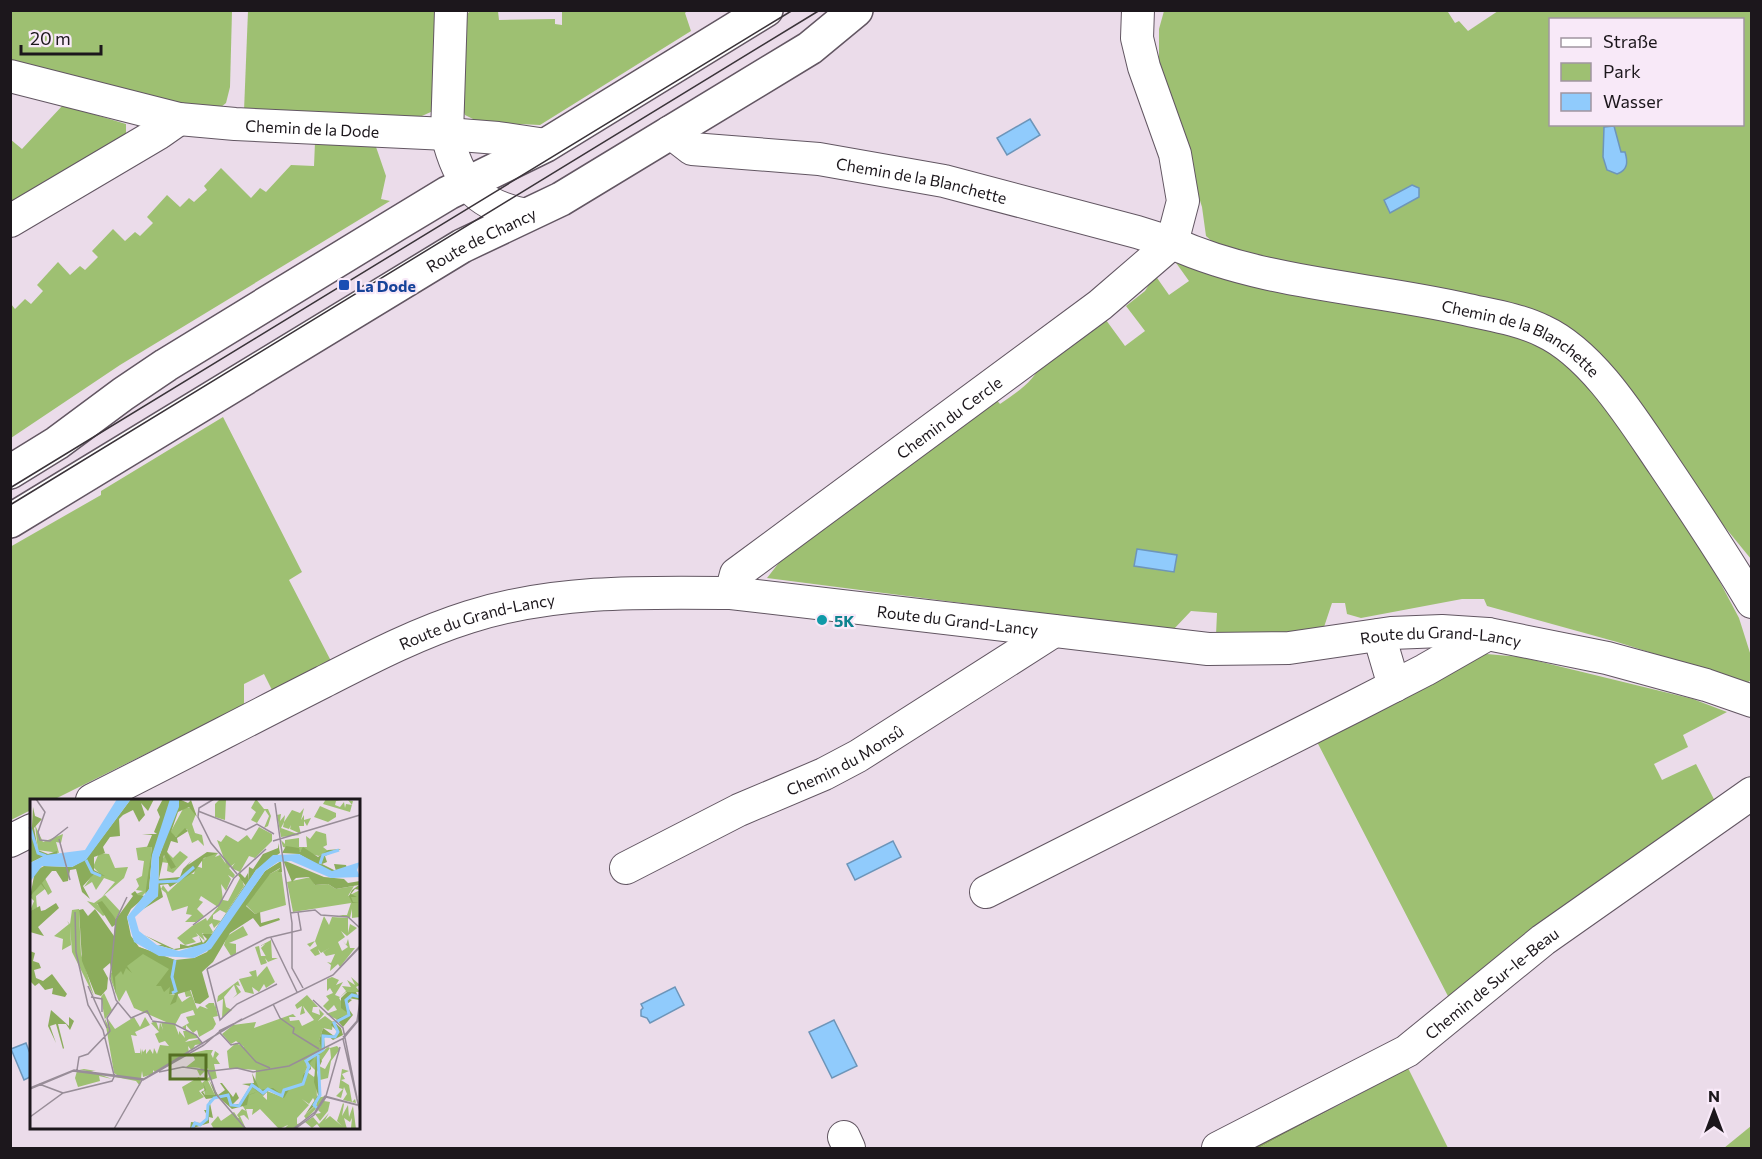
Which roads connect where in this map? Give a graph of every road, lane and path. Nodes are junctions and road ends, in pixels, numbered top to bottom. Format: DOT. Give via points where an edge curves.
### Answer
graph roads {
  1 [pos="451,10"];
  2 [pos="766,10"];
  3 [pos="856,10"];
  4 [pos="1138,10"];
  5 [pos="10,76"];
  6 [pos="179,118"];
  7 [pos="670,132"];
  8 [pos="447,134"];
  9 [pos="546,145"];
  10 [pos="467,184"];
  11 [pos="526,215"];
  12 [pos="10,222"];
  13 [pos="1175,229"];
  14 [pos="10,472"];
  15 [pos="10,521"];
  16 [pos="731,592"];
  17 [pos="1752,602"];
  18 [pos="1054,631"];
  19 [pos="1488,634"];
  20 [pos="1379,635"];
  21 [pos="1394,686"];
  22 [pos="1752,701"];
  23 [pos="1752,793"];
  24 [pos="96,799"];
  25 [pos="30,831"];
  26 [pos="10,841"];
  27 [pos="626,868"];
  28 [pos="986,891"];
  29 [pos="1218,1149"];
  1 -- 8 [label="street"];
  2 -- 9 [label="main road"];
  3 -- 7 [label="main road, Route de Chancy" via="810,48"];
  4 -- 13 [label="street" via="1137,38 1175,154 1183,201"];
  5 -- 6 [label="street, Chemin de la Dode"];
  6 -- 8 [label="street, Chemin de la Dode"];
  6 -- 12 [label="street"];
  7 -- 11 [label="main road, Route de Chancy" via="561,199"];
  7 -- 13 [label="street, Chemin de la Blanchette" via="692,149 819,159 944,181 1137,232"];
  8 -- 9 [label="street, Chemin de la Dode"];
  8 -- 10 [label="street"];
  9 -- 10 [label="main road"];
  10 -- 11 [label="street" via="498,208"];
  10 -- 14 [label="main road" via="166,365"];
  11 -- 15 [label="main road, Route de Chancy" via="462,246"];
  13 -- 16 [label="street, Chemin du Cercle" via="1100,305 736,574"];
  13 -- 17 [label="street, Chemin de la Blanchette" via="1202,257 1326,285 1501,317 1543,331 1570,348 1616,395 1717,543"];
  16 -- 18 [label="street, Route du Grand-Lancy"];
  16 -- 24 [label="street, Route du Grand-Lancy" via="561,598 469,617 375,656"];
  18 -- 20 [label="street, Route du Grand-Lancy" via="1208,649 1289,648"];
  18 -- 27 [label="street, Chemin du Monsû" via="833,770 739,810"];
  19 -- 20 [label="street, Route du Grand-Lancy" via="1442,631"];
  19 -- 21 [label="street"];
  19 -- 22 [label="street, Route du Grand-Lancy" via="1607,658"];
  20 -- 21 [label="street"];
  21 -- 28 [label="street"];
  23 -- 29 [label="street, Chemin de Sur-le-Beau" via="1543,940 1407,1051"];
  25 -- 26 [label="street"];
}
